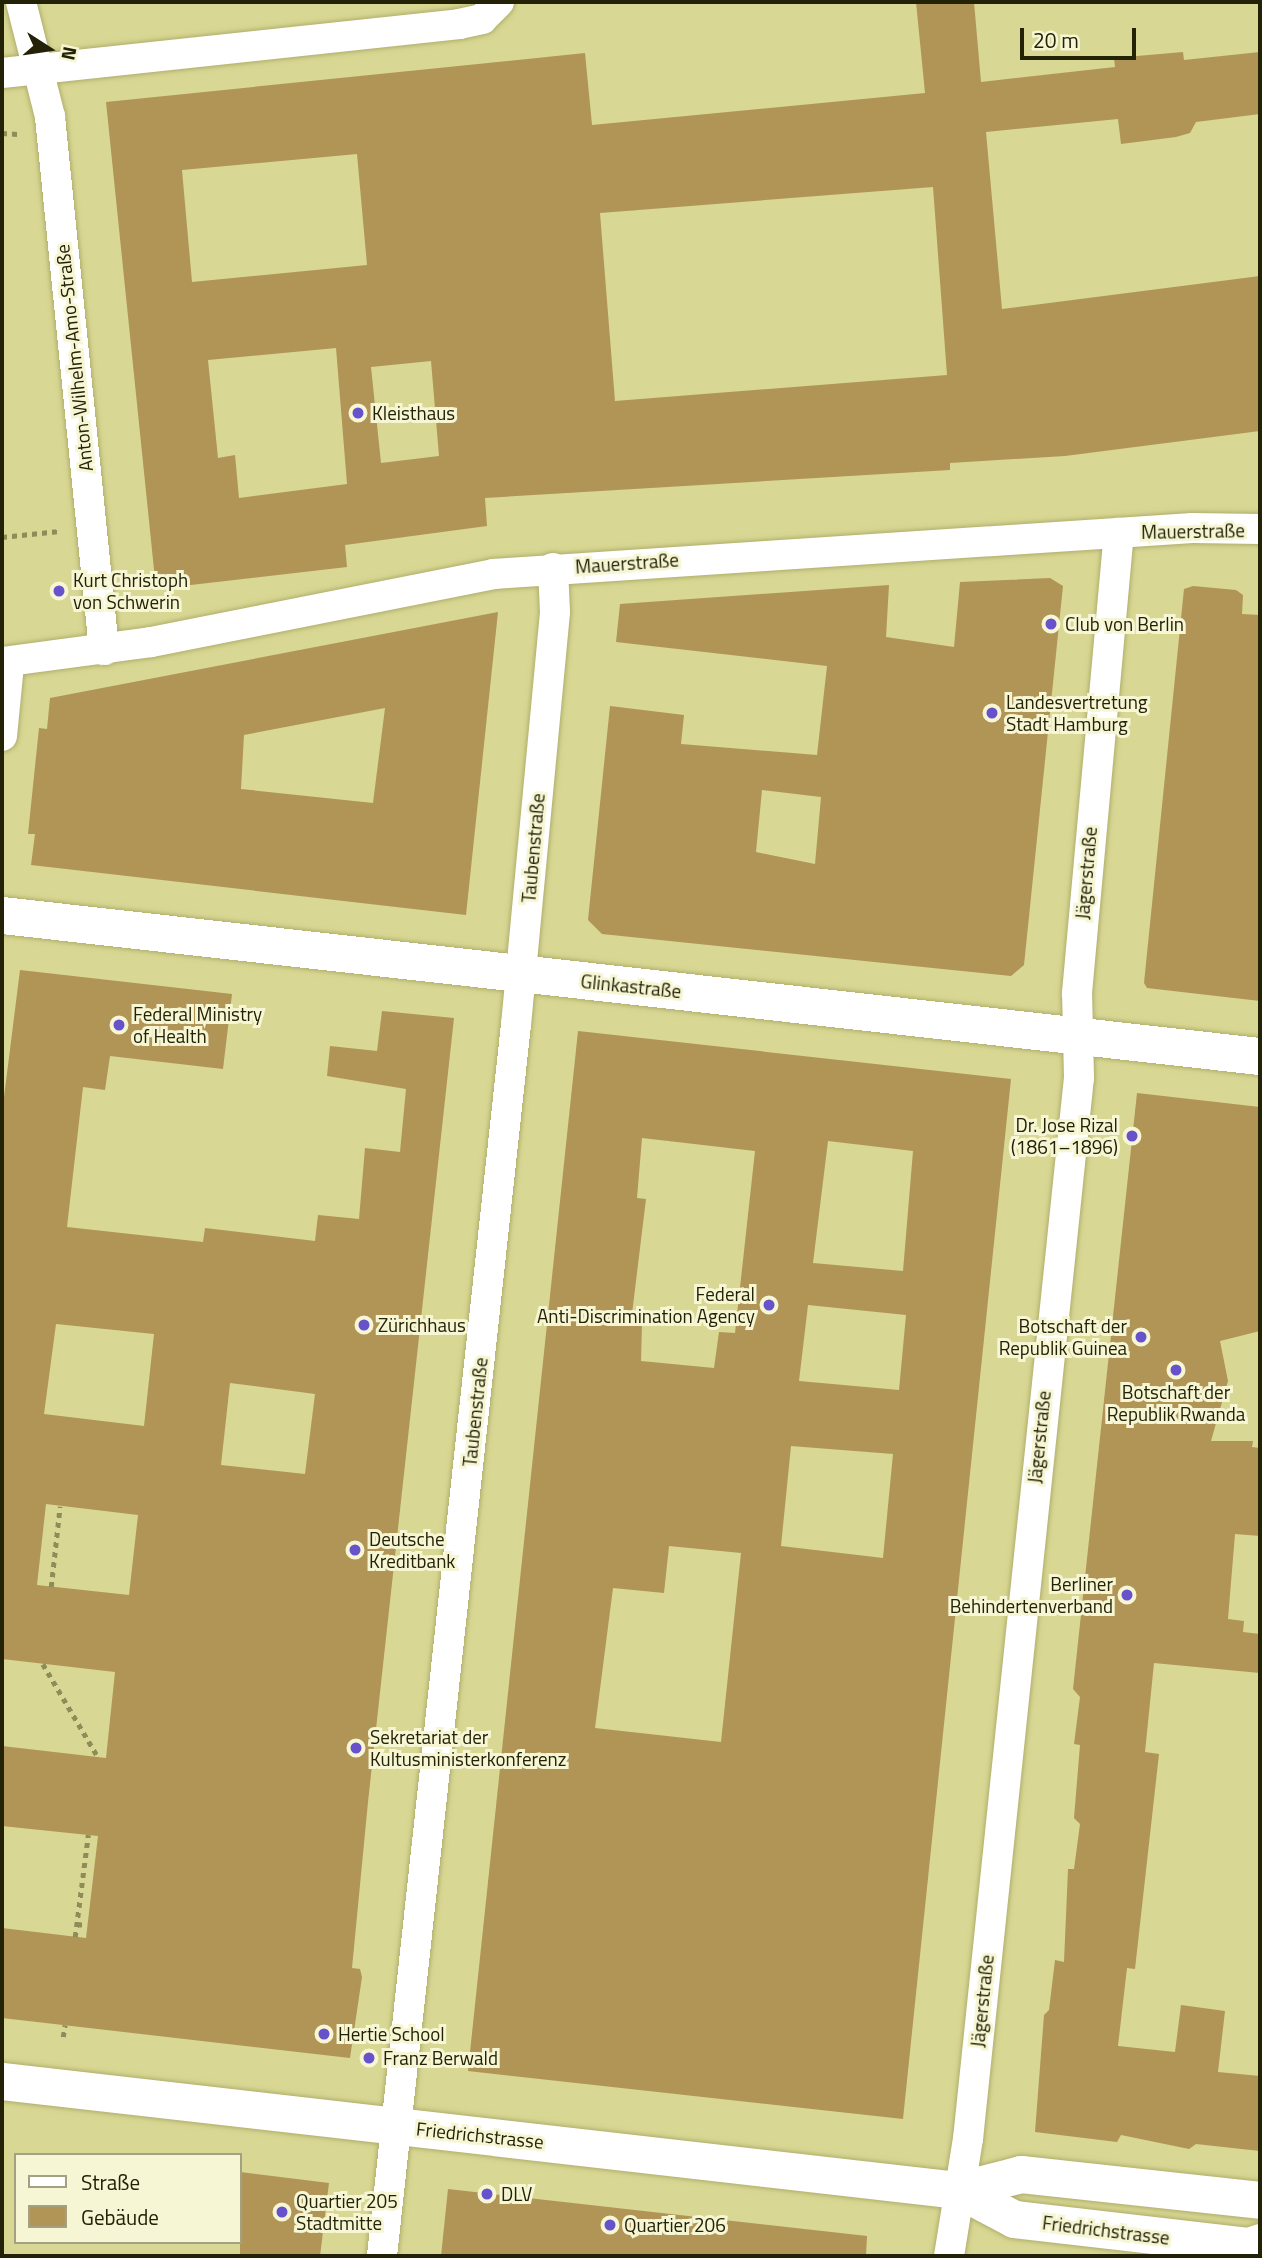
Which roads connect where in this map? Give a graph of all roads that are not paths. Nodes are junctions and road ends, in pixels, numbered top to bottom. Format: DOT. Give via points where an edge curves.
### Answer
graph roads {
  1 [pos="21,2"];
  2 [pos="498,5"];
  3 [pos="36,68"];
  4 [pos="2,73"];
  5 [pos="1260,529"];
  6 [pos="1119,533"];
  7 [pos="553,568"];
  8 [pos="104,650"];
  9 [pos="6,663"];
  10 [pos="2,736"];
  11 [pos="2,915"];
  12 [pos="521,974"];
  13 [pos="1078,1036"];
  14 [pos="1260,1056"];
  15 [pos="2,2081"];
  16 [pos="398,2126"];
  17 [pos="959,2190"];
  18 [pos="1260,2200"];
  19 [pos="1260,2242"];
  20 [pos="382,2256"];
  21 [pos="949,2256"];
  1 -- 3 [label="street, Anton-Wilhelm-Amo-Straße"];
  2 -- 3 [label="street" via="482,19 458,24"];
  3 -- 4 [label="street"];
  3 -- 8 [label="street, Anton-Wilhelm-Amo-Straße" via="50,117"];
  5 -- 6 [label="street, Mauerstraße"];
  6 -- 7 [label="street, Mauerstraße"];
  6 -- 13 [label="street, Jägerstraße" via="1093,785"];
  7 -- 8 [label="street, Mauerstraße" via="476,576"];
  7 -- 12 [label="street, Taubenstraße" via="555,612"];
  8 -- 9 [label="street, Mauerstraße"];
  9 -- 10 [label="street"];
  11 -- 12 [label="street, Glinkastraße"];
  12 -- 13 [label="street, Glinkastraße"];
  12 -- 16 [label="street, Taubenstraße"];
  13 -- 14 [label="street, Glinkastraße"];
  13 -- 17 [label="street, Jägerstraße" via="1079,1079"];
  15 -- 16 [label="street, Friedrichstrasse"];
  16 -- 17 [label="street, Friedrichstrasse"];
  16 -- 20 [label="street, Taubenstraße"];
  17 -- 18 [label="street, Friedrichstrasse" via="1021,2174"];
  17 -- 19 [label="street, Friedrichstrasse" via="1014,2219 1249,2246"];
  17 -- 21 [label="street, Jägerstraße"];
}
